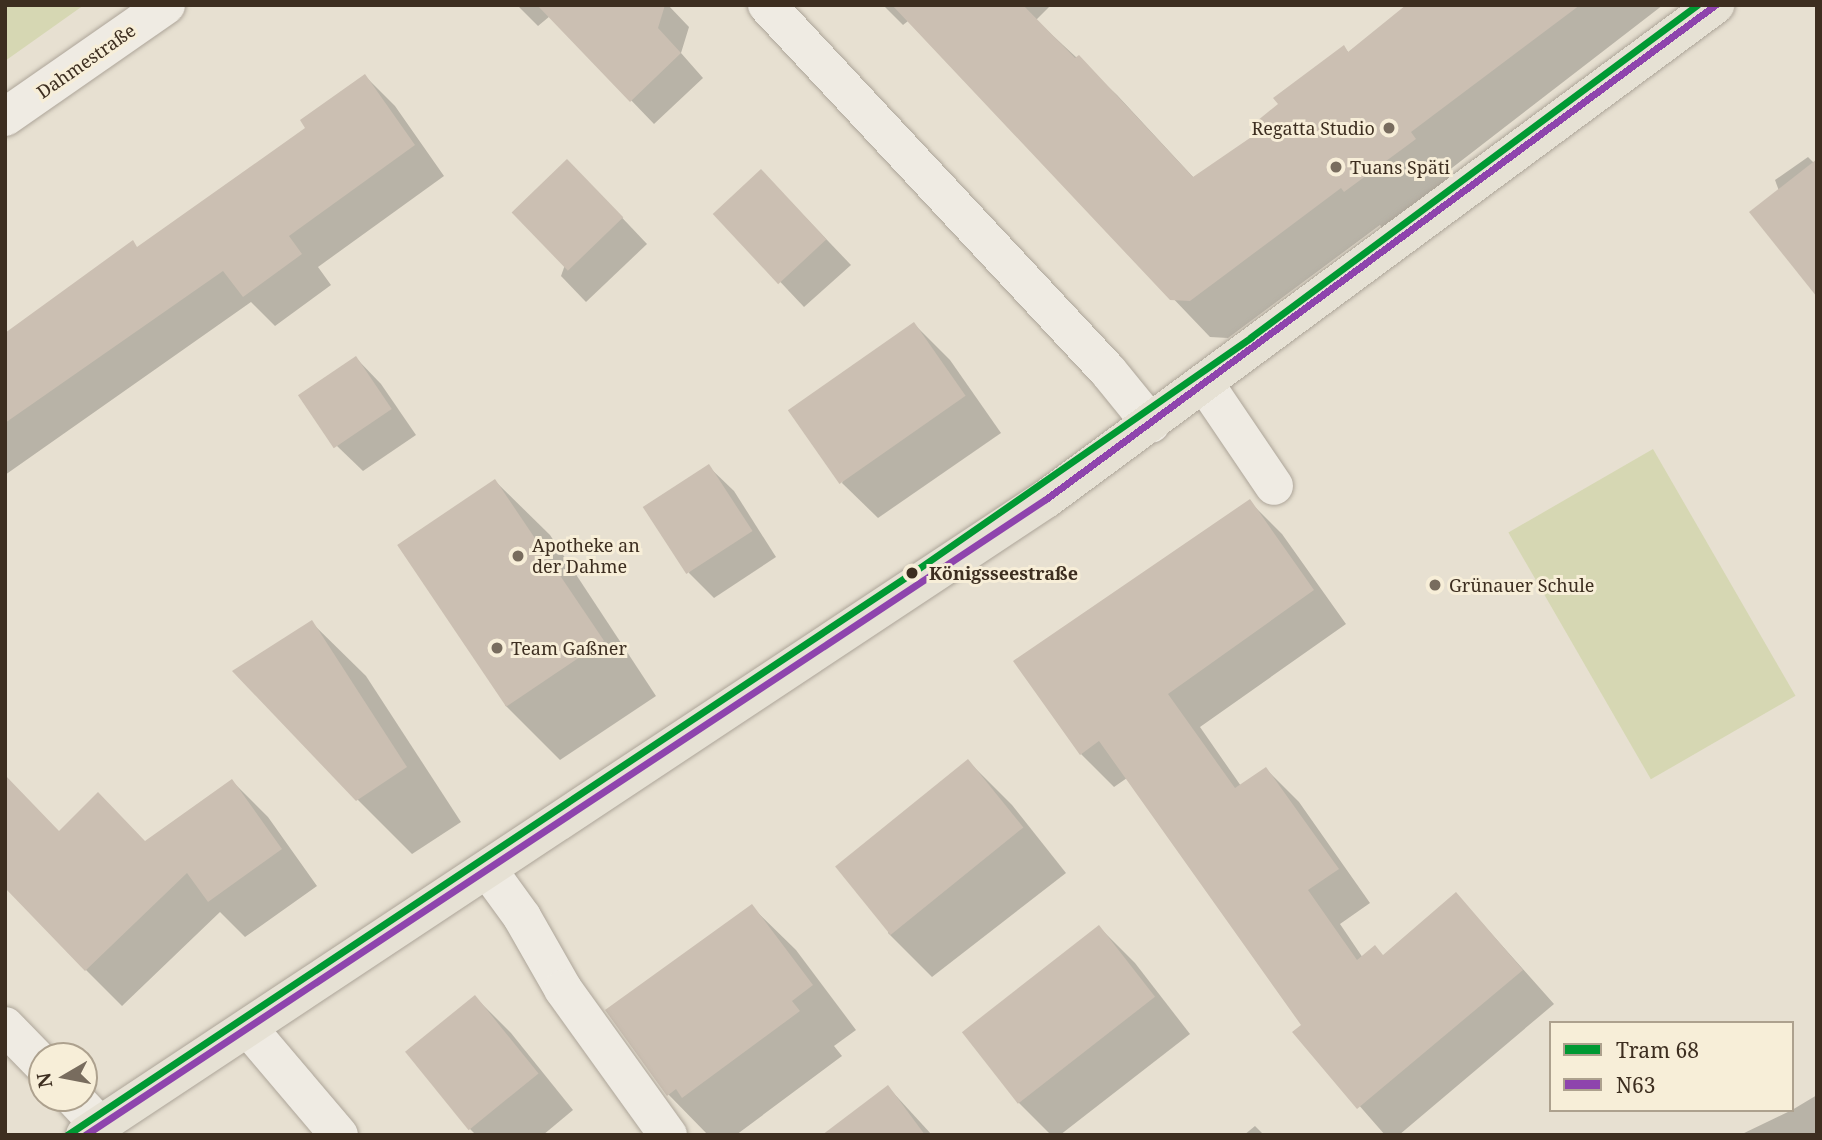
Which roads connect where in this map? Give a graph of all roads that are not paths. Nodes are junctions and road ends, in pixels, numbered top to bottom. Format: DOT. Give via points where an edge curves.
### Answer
graph roads {
  1 [pos="166,5"];
  2 [pos="767,5"];
  3 [pos="1715,5"];
  4 [pos="5,117"];
  5 [pos="1205,384"];
  6 [pos="1151,424"];
  7 [pos="1274,486"];
  8 [pos="488,870"];
  9 [pos="5,1026"];
  10 [pos="248,1029"];
  11 [pos="28,1050"];
  12 [pos="86,1119"];
  13 [pos="339,1135"];
  14 [pos="668,1135"];
  1 -- 4 [label="street, Dahmestraße"];
  2 -- 6 [label="street" via="1108,370"];
  3 -- 5 [label="main road"];
  5 -- 6 [label="main road"];
  5 -- 7 [label="street"];
  6 -- 8 [label="main road" via="1046,499"];
  8 -- 10 [label="main road"];
  8 -- 14 [label="street" via="522,917 563,989"];
  9 -- 11 [label="street"];
  10 -- 12 [label="main road"];
  10 -- 13 [label="street"];
}
